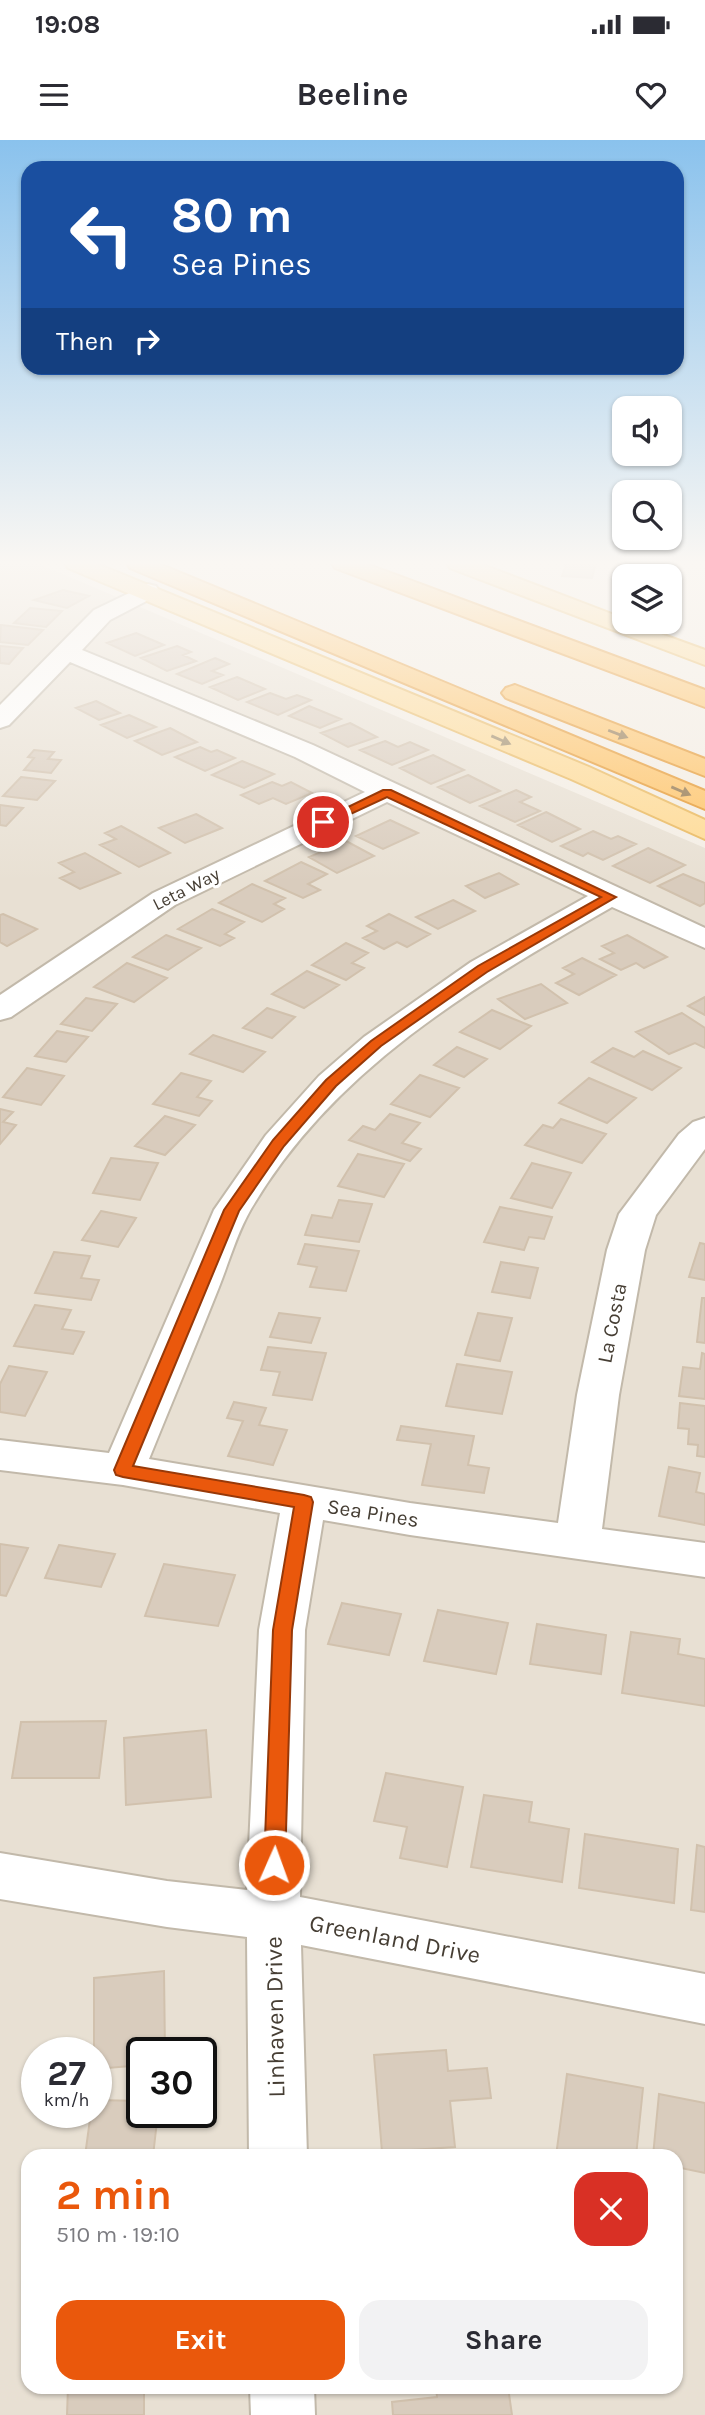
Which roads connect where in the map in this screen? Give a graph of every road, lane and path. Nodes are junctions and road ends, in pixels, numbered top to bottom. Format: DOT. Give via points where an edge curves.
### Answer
graph roads {
  1 [pos="49,669"];
  2 [pos="107,669"];
  3 [pos="332,669"];
  4 [pos="388,669"];
  5 [pos="626,669"];
  6 [pos="686,669"];
  7 [pos="705,676"];
  8 [pos="491,683"];
  9 [pos="705,699"];
  10 [pos="0,720"];
  11 [pos="705,768"];
  12 [pos="387,792"];
  13 [pos="705,801"];
  14 [pos="705,831"];
  15 [pos="610,897"];
  16 [pos="705,939"];
  17 [pos="3,1004"];
  18 [pos="705,1129"];
  19 [pos="0,1455"];
  20 [pos="123,1470"];
  21 [pos="304,1502"];
  22 [pos="578,1542"];
  23 [pos="705,1560"];
  24 [pos="0,1877"];
  25 [pos="273,1916"];
  26 [pos="705,1999"];
  27 [pos="278,2149"];
  28 [pos="282,2394"];
  29 [pos="283,2415"];
  1 -- 10 [label="street"];
  2 -- 12 [label="street" via="304,751"];
  3 -- 14 [label="main road, one-way"];
  4 -- 13 [label="highway, one-way"];
  5 -- 9 [label="highway"];
  6 -- 7 [label="highway"];
  8 -- 11 [label="highway, one-way"];
  12 -- 15 [label="street"];
  12 -- 17 [label="street, Leta Way" via="163,899"];
  15 -- 16 [label="street"];
  15 -- 20 [label="street" via="482,969 376,1044 331,1083 279,1143 232,1210"];
  18 -- 22 [label="street, La Costa" via="638,1214 626,1250 598,1395"];
  19 -- 20 [label="street, Sea Pines"];
  20 -- 21 [label="street, Sea Pines"];
  21 -- 22 [label="street, Sea Pines"];
  21 -- 25 [label="street, Linhaven Drive" via="282,1630"];
  22 -- 23 [label="street, Sea Pines"];
  24 -- 25 [label="street, Greenland Drive"];
  25 -- 26 [label="street, Greenland Drive"];
  25 -- 27 [label="street, Linhaven Drive"];
  28 -- 29 [label="street"];
}
